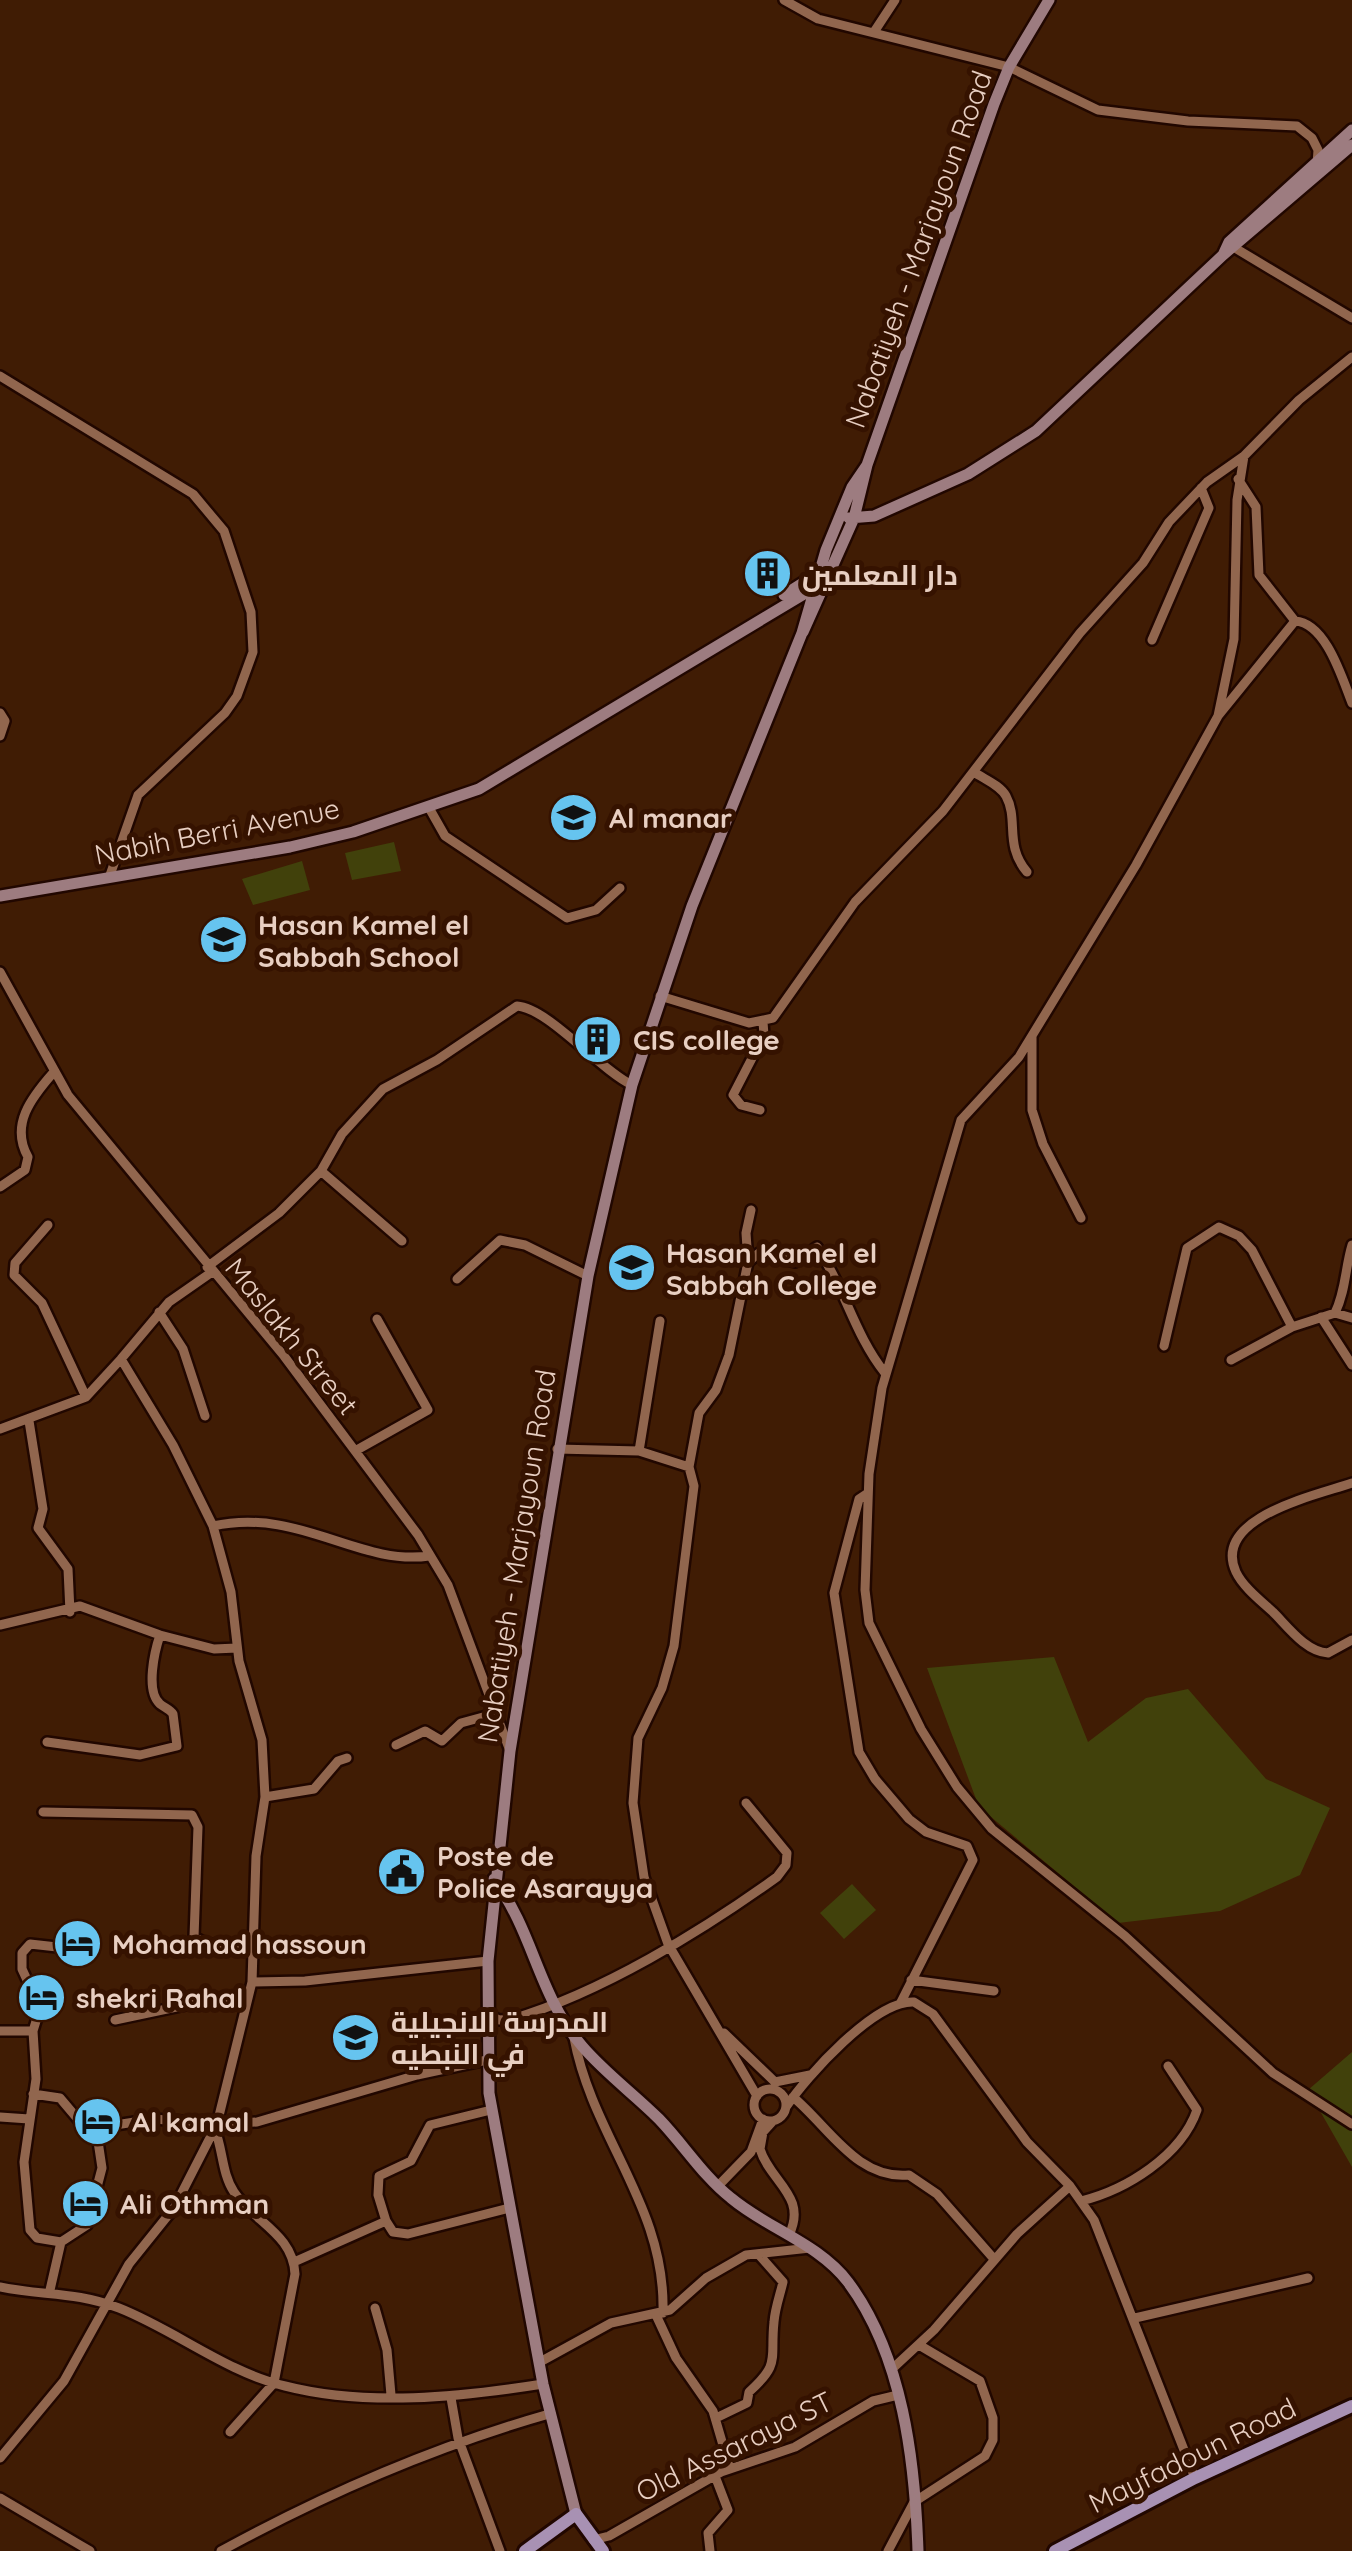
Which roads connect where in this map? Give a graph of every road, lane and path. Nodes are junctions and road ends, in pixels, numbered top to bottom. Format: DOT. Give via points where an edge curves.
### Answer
graph roads {
  1 [pos="784,0"];
  2 [pos="895,0"];
  3 [pos="1049,0"];
  4 [pos="874,32"];
  5 [pos="1009,67"];
  6 [pos="1352,130"];
  7 [pos="1352,144"];
  8 [pos="1326,158"];
  9 [pos="1229,249"];
  10 [pos="1352,318"];
  11 [pos="1352,356"];
  12 [pos="0,376"];
  13 [pos="1244,456"];
  14 [pos="867,465"];
  15 [pos="1238,479"];
  16 [pos="1201,488"];
  17 [pos="840,517"];
  18 [pos="854,518"];
  19 [pos="824,576"];
  20 [pos="1295,620"];
  21 [pos="1152,640"];
  22 [pos="1352,703"];
  23 [pos="0,713"];
  24 [pos="1218,716"];
  25 [pos="0,736"];
  26 [pos="974,772"];
  27 [pos="428,806"];
  28 [pos="1027,872"];
  29 [pos="109,878"];
  30 [pos="620,888"];
  31 [pos="0,896"];
  32 [pos="0,972"];
  33 [pos="12,990"];
  34 [pos="0,991"];
  35 [pos="660,996"];
  36 [pos="762,1022"];
  37 [pos="1032,1034"];
  38 [pos="52,1073"];
  39 [pos="632,1085"];
  40 [pos="760,1110"];
  41 [pos="321,1172"];
  42 [pos="0,1188"];
  43 [pos="751,1210"];
  44 [pos="1081,1218"];
  45 [pos="48,1225"];
  46 [pos="402,1241"];
  47 [pos="1352,1244"];
  48 [pos="748,1262"];
  49 [pos="210,1270"];
  50 [pos="588,1276"];
  51 [pos="457,1279"];
  52 [pos="159,1312"];
  53 [pos="1335,1312"];
  54 [pos="1321,1317"];
  55 [pos="1352,1318"];
  56 [pos="377,1319"];
  57 [pos="660,1321"];
  58 [pos="1292,1327"];
  59 [pos="1164,1346"];
  60 [pos="121,1359"];
  61 [pos="1231,1360"];
  62 [pos="1352,1365"];
  63 [pos="885,1374"];
  64 [pos="86,1398"];
  65 [pos="205,1416"];
  66 [pos="30,1421"];
  67 [pos="0,1429"];
  68 [pos="557,1448"];
  69 [pos="355,1451"];
  70 [pos="639,1451"];
  71 [pos="689,1467"];
  72 [pos="1352,1482"];
  73 [pos="868,1493"];
  74 [pos="213,1526"];
  75 [pos="429,1556"];
  76 [pos="70,1612"];
  77 [pos="0,1626"];
  78 [pos="160,1635"];
  79 [pos="1352,1640"];
  80 [pos="236,1648"];
  81 [pos="494,1714"];
  82 [pos="46,1742"];
  83 [pos="396,1745"];
  84 [pos="510,1751"];
  85 [pos="347,1758"];
  86 [pos="266,1797"];
  87 [pos="746,1804"];
  88 [pos="43,1812"];
  89 [pos="494,1879"];
  90 [pos="668,1944"];
  91 [pos="254,1947"];
  92 [pos="66,1948"];
  93 [pos="488,1961"];
  94 [pos="910,1980"];
  95 [pos="252,1982"];
  96 [pos="994,1992"];
  97 [pos="246,1998"];
  98 [pos="901,2002"];
  99 [pos="551,2004"];
  100 [pos="489,2015"];
  101 [pos="115,2020"];
  102 [pos="719,2029"];
  103 [pos="0,2031"];
  104 [pos="33,2031"];
  105 [pos="574,2035"];
  106 [pos="487,2060"];
  107 [pos="1168,2066"];
  108 [pos="810,2076"];
  109 [pos="774,2086"];
  110 [pos="34,2094"];
  111 [pos="757,2096"];
  112 [pos="793,2097"];
  113 [pos="786,2107"];
  114 [pos="491,2110"];
  115 [pos="0,2117"];
  116 [pos="29,2120"];
  117 [pos="768,2120"];
  118 [pos="1352,2124"];
  119 [pos="216,2127"];
  120 [pos="96,2128"];
  121 [pos="718,2186"];
  122 [pos="1070,2186"];
  123 [pos="1080,2201"];
  124 [pos="509,2208"];
  125 [pos="386,2221"];
  126 [pos="789,2235"];
  127 [pos="61,2242"];
  128 [pos="810,2248"];
  129 [pos="757,2254"];
  130 [pos="994,2259"];
  131 [pos="294,2262"];
  132 [pos="1308,2278"];
  133 [pos="0,2288"];
  134 [pos="50,2290"];
  135 [pos="104,2303"];
  136 [pos="375,2308"];
  137 [pos="659,2314"];
  138 [pos="1135,2318"];
  139 [pos="919,2345"];
  140 [pos="540,2362"];
  141 [pos="892,2369"];
  142 [pos="274,2383"];
  143 [pos="542,2384"];
  144 [pos="390,2395"];
  145 [pos="898,2395"];
  146 [pos="451,2398"];
  147 [pos="1352,2406"];
  148 [pos="549,2414"];
  149 [pos="716,2418"];
  150 [pos="230,2432"];
  151 [pos="460,2439"];
  152 [pos="0,2458"];
  153 [pos="730,2469"];
  154 [pos="715,2476"];
  155 [pos="1195,2478"];
  156 [pos="0,2498"];
  157 [pos="914,2502"];
  158 [pos="576,2514"];
  159 [pos="545,2536"];
  160 [pos="240,2540"];
  161 [pos="592,2540"];
  162 [pos="90,2551"];
  163 [pos="221,2551"];
  164 [pos="246,2551"];
  165 [pos="500,2551"];
  166 [pos="525,2551"];
  167 [pos="554,2551"];
  168 [pos="603,2551"];
  169 [pos="710,2551"];
  170 [pos="888,2551"];
  171 [pos="918,2551"];
  172 [pos="1055,2551"];
  1 -- 4 [label="street" via="818,19"];
  2 -- 4 [label="street"];
  3 -- 5 [label="main road, Nabatiyeh - Marjayoun Road"];
  4 -- 5 [label="street"];
  5 -- 8 [label="street" via="1098,110 1287,123 1304,131"];
  5 -- 14 [label="main road, Nabatiyeh - Marjayoun Road"];
  6 -- 8 [label="main road"];
  7 -- 8 [label="main road"];
  8 -- 9 [label="main road"];
  9 -- 10 [label="street"];
  9 -- 18 [label="main road" via="1036,431 968,474 890,510"];
  11 -- 13 [label="street"];
  12 -- 29 [label="street" via="194,494 224,531 251,612 253,652 238,696 138,795"];
  13 -- 15 [label="street"];
  13 -- 16 [label="street"];
  14 -- 17 [label="main road, Nabatiyeh - Marjayoun Road"];
  14 -- 18 [label="main road, Nabatiyeh - Marjayoun Road"];
  15 -- 20 [label="street" via="1256,507 1259,575"];
  15 -- 24 [label="street" via="1234,638"];
  16 -- 21 [label="street" via="1209,508"];
  16 -- 26 [label="street"];
  17 -- 18 [label="main road"];
  17 -- 19 [label="main road, Nabatiyeh - Marjayoun Road"];
  18 -- 19 [label="main road, Nabatiyeh - Marjayoun Road"];
  19 -- 27 [label="main road, Nabih Berri Avenue" via="532,761"];
  19 -- 35 [label="main road, Nabatiyeh - Marjayoun Road"];
  20 -- 22 [label="street" via="1320,636"];
  20 -- 24 [label="street"];
  23 -- 25 [label="street"];
  24 -- 37 [label="street"];
  26 -- 28 [label="street" via="1009,801 1013,849"];
  26 -- 36 [label="street" via="855,902 783,1008"];
  27 -- 29 [label="main road, Nabih Berri Avenue" via="290,847"];
  27 -- 30 [label="street" via="445,836 566,918 596,910"];
  29 -- 31 [label="main road, Nabih Berri Avenue"];
  32 -- 33 [label="street, Maslakh Street"];
  33 -- 34 [label="street"];
  33 -- 38 [label="street, Maslakh Street"];
  35 -- 36 [label="street"];
  35 -- 39 [label="main road, Nabatiyeh - Marjayoun Road"];
  36 -- 40 [label="street" via="764,1035 732,1095"];
  37 -- 44 [label="street" via="1032,1110"];
  37 -- 63 [label="street" via="1010,1069 961,1120"];
  38 -- 42 [label="street" via="21,1124 25,1170"];
  38 -- 49 [label="street, Maslakh Street"];
  39 -- 41 [label="street" via="517,1006 383,1090 342,1134"];
  39 -- 50 [label="main road, Nabatiyeh - Marjayoun Road"];
  41 -- 46 [label="street"];
  41 -- 49 [label="street"];
  43 -- 48 [label="street"];
  45 -- 64 [label="street" via="14,1263 14,1275 42,1303"];
  47 -- 53 [label="street" via="1345,1293"];
  48 -- 63 [label="street" via="760,1253 795,1262 817,1247 859,1338"];
  48 -- 71 [label="street" via="734,1341 716,1390 699,1413"];
  49 -- 52 [label="street"];
  49 -- 69 [label="street, Maslakh Street"];
  50 -- 51 [label="street" via="511,1240 490,1247"];
  50 -- 68 [label="main road, Nabatiyeh - Marjayoun Road"];
  52 -- 60 [label="street"];
  52 -- 65 [label="street" via="183,1349"];
  53 -- 54 [label="street"];
  53 -- 55 [label="street"];
  54 -- 58 [label="street"];
  54 -- 62 [label="street"];
  56 -- 69 [label="street" via="428,1410"];
  57 -- 70 [label="street"];
  58 -- 59 [label="street" via="1252,1250 1218,1226 1186,1248"];
  58 -- 61 [label="street"];
  60 -- 64 [label="street"];
  60 -- 74 [label="street"];
  63 -- 73 [label="street"];
  64 -- 66 [label="street"];
  66 -- 67 [label="street"];
  66 -- 76 [label="street" via="43,1509 38,1528 68,1569"];
  68 -- 70 [label="street"];
  68 -- 84 [label="main road, Nabatiyeh - Marjayoun Road"];
  69 -- 75 [label="street, Maslakh Street"];
  70 -- 71 [label="street"];
  71 -- 90 [label="street" via="694,1486 674,1646 633,1761 644,1877"];
  72 -- 79 [label="street" via="1264,1514 1237,1538 1233,1559 1241,1579 1307,1645 1328,1652"];
  73 -- 94 [label="street" via="859,1498 834,1593 859,1752 909,1819 967,1846 974,1860"];
  73 -- 118 [label="street" via="869,1623 957,1788 992,1829 1126,1936 1258,2060"];
  74 -- 75 [label="street" via="285,1523 396,1556"];
  74 -- 80 [label="street"];
  75 -- 81 [label="street, Maslakh Street" via="448,1585"];
  76 -- 77 [label="street"];
  76 -- 78 [label="street" via="80,1606"];
  78 -- 80 [label="street"];
  78 -- 82 [label="street" via="155,1692 173,1714 178,1746 140,1755"];
  80 -- 86 [label="street" via="262,1740"];
  81 -- 83 [label="street" via="461,1724 442,1741 425,1731"];
  81 -- 84 [label="street, Maslakh Street"];
  84 -- 89 [label="main road, Nabatiyeh - Marjayoun Road"];
  85 -- 86 [label="street" via="314,1790"];
  86 -- 91 [label="street" via="256,1856"];
  87 -- 90 [label="street" via="784,1848 784,1870"];
  88 -- 91 [label="street" via="192,1815 198,1827 194,1937"];
  89 -- 93 [label="main road, Nabatiyeh - Marjayoun Road"];
  89 -- 99 [label="main road" via="524,1924"];
  90 -- 99 [label="street"];
  90 -- 102 [label="street"];
  91 -- 95 [label="street"];
  92 -- 104 [label="street" via="34,1943 23,1950 22,1969 40,2008"];
  93 -- 95 [label="street"];
  93 -- 100 [label="main road, Nabatiyeh - Marjayoun Road"];
  94 -- 96 [label="street"];
  94 -- 98 [label="street"];
  95 -- 97 [label="street"];
  97 -- 101 [label="street"];
  97 -- 119 [label="street"];
  98 -- 108 [label="street"];
  98 -- 122 [label="street" via="933,2014 1026,2142"];
  99 -- 100 [label="street" via="512,2019"];
  99 -- 105 [label="main road"];
  100 -- 106 [label="main road, Nabatiyeh - Marjayoun Road"];
  102 -- 109 [label="street"];
  102 -- 111 [label="street"];
  103 -- 104 [label="street"];
  104 -- 110 [label="street"];
  105 -- 121 [label="main road"];
  105 -- 137 [label="street" via="593,2102 644,2205 661,2275"];
  106 -- 114 [label="main road, Nabatiyeh - Marjayoun Road"];
  106 -- 119 [label="street"];
  107 -- 123 [label="street" via="1194,2099 1193,2120 1130,2184"];
  108 -- 109 [label="street"];
  108 -- 112 [label="street"];
  109 -- 111 [label="street"];
  109 -- 113 [label="street"];
  110 -- 116 [label="street"];
  110 -- 120 [label="street" via="60,2098 82,2124"];
  111 -- 117 [label="street" via="756,2112"];
  112 -- 113 [label="street"];
  112 -- 130 [label="street" via="867,2167 889,2177 909,2175 936,2194"];
  113 -- 117 [label="street"];
  114 -- 124 [label="main road, Nabatiyeh - Marjayoun Road"];
  114 -- 125 [label="street" via="430,2126 411,2160 379,2176"];
  115 -- 116 [label="street"];
  116 -- 127 [label="street" via="24,2162 30,2232"];
  117 -- 121 [label="street"];
  117 -- 126 [label="street" via="760,2149 792,2198"];
  119 -- 120 [label="street" via="154,2119"];
  119 -- 131 [label="street" via="233,2190"];
  119 -- 135 [label="street" via="174,2208"];
  120 -- 127 [label="street" via="102,2168 88,2222"];
  121 -- 126 [label="main road"];
  122 -- 123 [label="street"];
  122 -- 130 [label="street"];
  123 -- 138 [label="street" via="1102,2236"];
  124 -- 125 [label="street" via="408,2234 393,2232"];
  124 -- 140 [label="main road, Nabatiyeh - Marjayoun Road"];
  125 -- 131 [label="street"];
  126 -- 128 [label="main road"];
  127 -- 134 [label="street"];
  128 -- 129 [label="street"];
  128 -- 141 [label="main road" via="854,2292"];
  129 -- 137 [label="street" via="726,2264"];
  129 -- 149 [label="street" via="783,2282 774,2360 747,2402"];
  130 -- 139 [label="street"];
  131 -- 142 [label="street" via="294,2293"];
  132 -- 138 [label="street"];
  133 -- 134 [label="street"];
  134 -- 135 [label="street"];
  135 -- 142 [label="street"];
  135 -- 152 [label="street" via="72,2368"];
  136 -- 144 [label="street"];
  137 -- 140 [label="street" via="611,2323"];
  137 -- 149 [label="street" via="676,2358"];
  138 -- 155 [label="street"];
  139 -- 141 [label="street"];
  139 -- 157 [label="street" via="980,2381 993,2440 985,2456"];
  140 -- 143 [label="main road, Nabatiyeh - Marjayoun Road"];
  141 -- 145 [label="main road"];
  142 -- 144 [label="street"];
  142 -- 150 [label="street"];
  143 -- 146 [label="street"];
  143 -- 148 [label="main road, Nabatiyeh - Marjayoun Road"];
  144 -- 146 [label="street"];
  145 -- 153 [label="street, Old Assaraya ST" via="873,2401 795,2446"];
  145 -- 157 [label="main road"];
  146 -- 151 [label="street"];
  147 -- 155 [label="main road, Mayfadoun Road"];
  148 -- 151 [label="street"];
  148 -- 158 [label="main road, Nabatiyeh - Marjayoun Road"];
  149 -- 153 [label="street"];
  151 -- 160 [label="street"];
  151 -- 165 [label="street"];
  153 -- 154 [label="street, Old Assaraya ST"];
  154 -- 161 [label="street, Old Assaraya ST"];
  154 -- 169 [label="street" via="728,2510 708,2533"];
  155 -- 172 [label="main road, Mayfadoun Road"];
  156 -- 162 [label="street"];
  157 -- 170 [label="street"];
  157 -- 171 [label="main road"];
  158 -- 159 [label="main road"];
  158 -- 161 [label="main road"];
  159 -- 166 [label="main road"];
  159 -- 167 [label="main road"];
  160 -- 163 [label="street"];
  160 -- 164 [label="street"];
  161 -- 168 [label="main road"];
}
